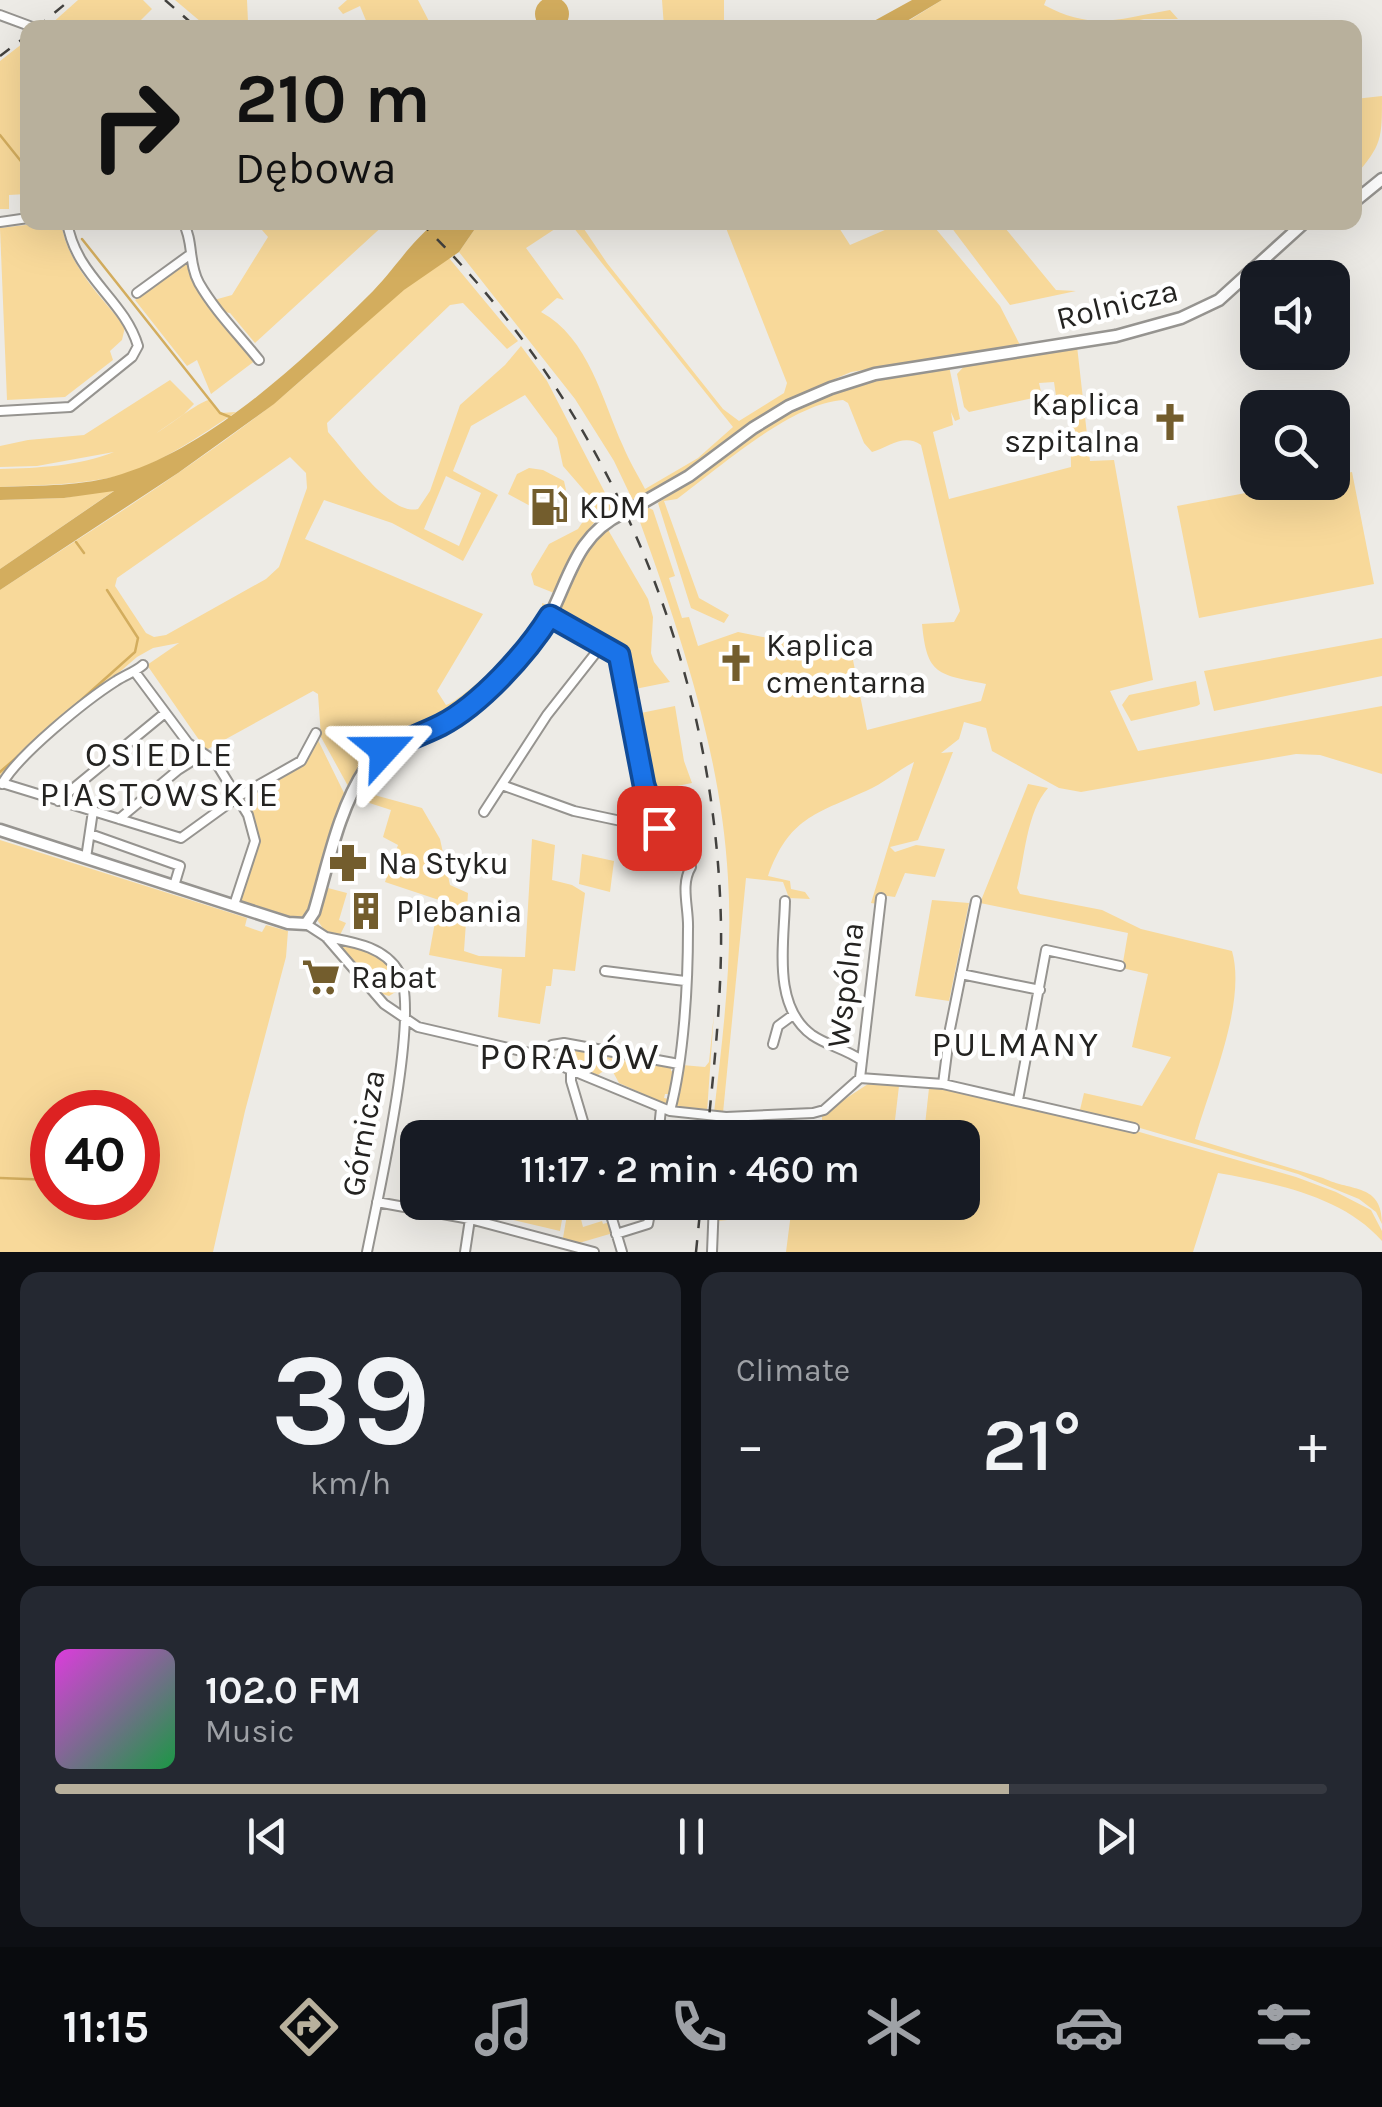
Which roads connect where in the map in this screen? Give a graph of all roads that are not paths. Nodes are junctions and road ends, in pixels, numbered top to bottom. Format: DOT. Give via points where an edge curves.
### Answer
graph roads {
  1 [pos="1382,179"];
  2 [pos="1362,195"];
  3 [pos="69,230"];
  4 [pos="187,230"];
  5 [pos="1296,230"];
  6 [pos="188,256"];
  7 [pos="137,293"];
  8 [pos="258,360"];
  9 [pos="0,412"];
  10 [pos="550,616"];
  11 [pos="602,645"];
  12 [pos="144,665"];
  13 [pos="135,672"];
  14 [pos="165,713"];
  15 [pos="316,733"];
  16 [pos="204,754"];
  17 [pos="1,785"];
  18 [pos="502,786"];
  19 [pos="239,796"];
  20 [pos="58,800"];
  21 [pos="93,811"];
  22 [pos="484,812"];
  23 [pos="120,819"];
  24 [pos="659,828"];
  25 [pos="0,830"];
  26 [pos="90,834"];
  27 [pos="140,852"];
  28 [pos="86,858"];
  29 [pos="132,872"];
  30 [pos="174,886"];
  31 [pos="881,898"];
  32 [pos="784,901"];
  33 [pos="976,901"];
  34 [pos="234,906"];
  35 [pos="306,924"];
  36 [pos="326,937"];
  37 [pos="1120,966"];
  38 [pos="605,971"];
  39 [pos="961,974"];
  40 [pos="685,980"];
  41 [pos="404,988"];
  42 [pos="1040,990"];
  43 [pos="384,1004"];
  44 [pos="793,1015"];
  45 [pos="405,1021"];
  46 [pos="773,1044"];
  47 [pos="542,1057"];
  48 [pos="861,1060"];
  49 [pos="679,1064"];
  50 [pos="571,1070"];
  51 [pos="860,1078"];
  52 [pos="943,1084"];
  53 [pos="1018,1100"];
  54 [pos="666,1110"];
  55 [pos="721,1117"];
  56 [pos="583,1120"];
  57 [pos="663,1120"];
  58 [pos="721,1120"];
  59 [pos="1134,1128"];
  60 [pos="377,1202"];
  61 [pos="400,1206"];
  62 [pos="470,1220"];
  63 [pos="473,1220"];
  64 [pos="612,1220"];
  65 [pos="649,1220"];
  66 [pos="713,1220"];
  67 [pos="616,1234"];
  68 [pos="559,1247"];
  69 [pos="368,1252"];
  70 [pos="465,1252"];
  71 [pos="594,1252"];
  72 [pos="622,1252"];
  73 [pos="712,1252"];
  1 -- 2 [label="street"];
  3 -- 9 [label="street" via="85,270 138,346 70,407"];
  4 -- 6 [label="street"];
  5 -- 10 [label="street, Rolnicza" via="1219,300 1194,312 1132,333 875,374 789,406 690,476 600,526 583,544"];
  6 -- 7 [label="street"];
  6 -- 8 [label="street" via="198,282"];
  10 -- 11 [label="street"];
  10 -- 35 [label="street, Rolnicza" via="463,711 384,750 368,765 351,794"];
  11 -- 18 [label="street" via="546,715"];
  11 -- 24 [label="street" via="619,655"];
  12 -- 13 [label="street"];
  13 -- 14 [label="street"];
  13 -- 17 [label="street" via="66,721"];
  14 -- 16 [label="street"];
  14 -- 20 [label="street"];
  15 -- 19 [label="street" via="301,762"];
  16 -- 19 [label="street"];
  16 -- 23 [label="street"];
  17 -- 20 [label="street"];
  18 -- 22 [label="street"];
  18 -- 24 [label="street" via="574,811"];
  19 -- 23 [label="street" via="181,838"];
  19 -- 34 [label="street" via="255,835"];
  20 -- 21 [label="street"];
  21 -- 23 [label="street"];
  21 -- 26 [label="street"];
  24 -- 40 [label="street" via="687,834 692,867 685,877"];
  25 -- 28 [label="street"];
  26 -- 27 [label="street"];
  26 -- 28 [label="street"];
  27 -- 29 [label="street"];
  27 -- 30 [label="street" via="180,866"];
  28 -- 29 [label="street"];
  29 -- 30 [label="street"];
  30 -- 34 [label="street"];
  31 -- 48 [label="street, Wspólna"];
  32 -- 44 [label="street" via="786,996"];
  33 -- 39 [label="street"];
  34 -- 35 [label="street"];
  35 -- 36 [label="street"];
  36 -- 41 [label="street" via="357,942 386,957"];
  36 -- 43 [label="street"];
  37 -- 42 [label="street" via="1046,950"];
  38 -- 40 [label="street"];
  39 -- 42 [label="street"];
  39 -- 52 [label="street"];
  40 -- 49 [label="street"];
  41 -- 43 [label="street"];
  41 -- 45 [label="street, Górnicza"];
  42 -- 53 [label="street"];
  43 -- 45 [label="street"];
  44 -- 46 [label="street" via="778,1026"];
  44 -- 48 [label="street" via="808,1032"];
  45 -- 47 [label="street"];
  45 -- 60 [label="street, Górnicza"];
  47 -- 49 [label="street" via="548,1047 564,1043"];
  47 -- 50 [label="street"];
  48 -- 51 [label="street, Wspólna"];
  49 -- 54 [label="street"];
  50 -- 54 [label="street"];
  50 -- 56 [label="street"];
  51 -- 52 [label="street"];
  51 -- 55 [label="street" via="824,1110"];
  52 -- 53 [label="street"];
  53 -- 59 [label="street"];
  54 -- 55 [label="street"];
  54 -- 57 [label="street"];
  55 -- 58 [label="street"];
  60 -- 61 [label="street"];
  60 -- 69 [label="street, Górnicza"];
  62 -- 70 [label="street"];
  63 -- 68 [label="street"];
  64 -- 67 [label="street"];
  65 -- 67 [label="street"];
  66 -- 73 [label="street"];
  67 -- 72 [label="street"];
  68 -- 71 [label="street"];
}
